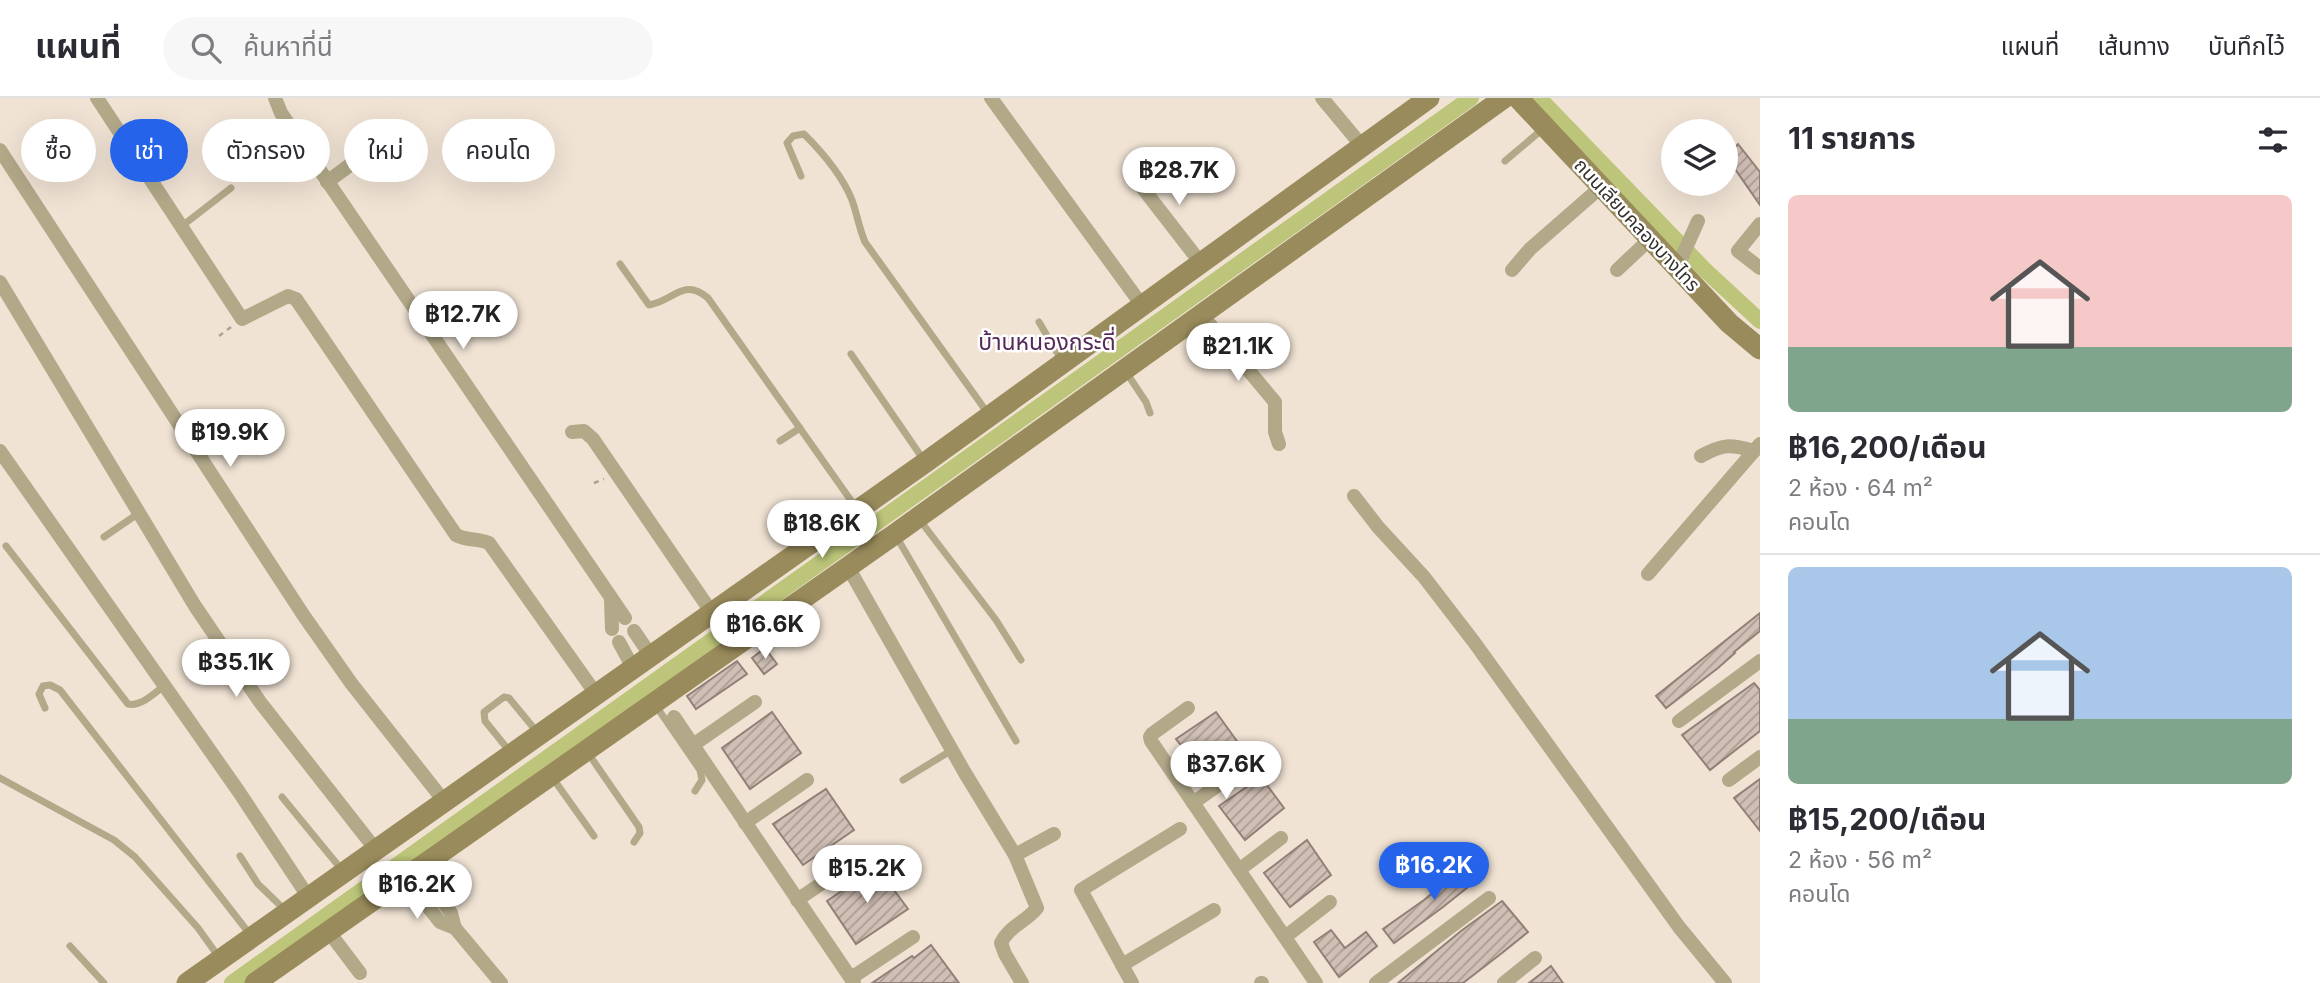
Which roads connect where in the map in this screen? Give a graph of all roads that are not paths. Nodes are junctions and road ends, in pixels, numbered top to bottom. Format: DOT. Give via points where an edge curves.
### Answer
graph roads {
  1 [pos="97,98"];
  2 [pos="275,98"];
  3 [pos="991,98"];
  4 [pos="1322,98"];
  5 [pos="1429,98"];
  6 [pos="1504,98"];
  7 [pos="1518,98"];
  8 [pos="285,119"];
  9 [pos="1545,127"];
  10 [pos="1362,146"];
  11 [pos="0,149"];
  12 [pos="1504,161"];
  13 [pos="1131,173"];
  14 [pos="801,176"];
  15 [pos="327,182"];
  16 [pos="1601,187"];
  17 [pos="231,188"];
  18 [pos="1760,224"];
  19 [pos="183,226"];
  20 [pos="1696,226"];
  21 [pos="1650,239"];
  22 [pos="1200,262"];
  23 [pos="620,264"];
  24 [pos="1678,265"];
  25 [pos="1760,268"];
  26 [pos="1512,270"];
  27 [pos="1617,270"];
  28 [pos="0,282"];
  29 [pos="1141,304"];
  30 [pos="1202,315"];
  31 [pos="1039,322"];
  32 [pos="1760,349"];
  33 [pos="851,354"];
  34 [pos="1062,361"];
  35 [pos="1124,371"];
  36 [pos="1150,414"];
  37 [pos="989,415"];
  38 [pos="800,428"];
  39 [pos="572,432"];
  40 [pos="780,441"];
  41 [pos="1279,444"];
  42 [pos="1757,448"];
  43 [pos="0,452"];
  44 [pos="1701,456"];
  45 [pos="926,462"];
  46 [pos="1354,496"];
  47 [pos="857,510"];
  48 [pos="139,513"];
  49 [pos="918,517"];
  50 [pos="895,534"];
  51 [pos="104,537"];
  52 [pos="6,546"];
  53 [pos="848,566"];
  54 [pos="1648,574"];
  55 [pos="611,600"];
  56 [pos="712,613"];
  57 [pos="625,618"];
  58 [pos="634,631"];
  59 [pos="1021,660"];
  60 [pos="1760,661"];
  61 [pos="642,662"];
  62 [pos="164,686"];
  63 [pos="596,694"];
  64 [pos="755,702"];
  65 [pos="654,703"];
  66 [pos="45,708"];
  67 [pos="1188,708"];
  68 [pos="674,717"];
  69 [pos="1679,722"];
  70 [pos="539,734"];
  71 [pos="1016,741"];
  72 [pos="693,745"];
  73 [pos="952,750"];
  74 [pos="587,751"];
  75 [pos="512,754"];
  76 [pos="1760,757"];
  77 [pos="1239,770"];
  78 [pos="551,776"];
  79 [pos="0,778"];
  80 [pos="807,780"];
  81 [pos="903,780"];
  82 [pos="1729,780"];
  83 [pos="695,791"];
  84 [pos="282,797"];
  85 [pos="444,801"];
  86 [pos="1193,803"];
  87 [pos="745,823"];
  88 [pos="1180,829"];
  89 [pos="1054,834"];
  90 [pos="594,836"];
  91 [pos="1281,838"];
  92 [pos="634,842"];
  93 [pos="376,850"];
  94 [pos="1015,855"];
  95 [pos="240,856"];
  96 [pos="861,858"];
  97 [pos="1239,870"];
  98 [pos="344,873"];
  99 [pos="412,874"];
  100 [pos="309,898"];
  101 [pos="1489,898"];
  102 [pos="797,900"];
  103 [pos="1330,902"];
  104 [pos="1214,910"];
  105 [pos="288,912"];
  106 [pos="329,932"];
  107 [pos="913,936"];
  108 [pos="252,937"];
  109 [pos="1285,937"];
  110 [pos="70,946"];
  111 [pos="1535,958"];
  112 [pos="220,959"];
  113 [pos="1122,965"];
  114 [pos="360,973"];
  115 [pos="852,981"];
  116 [pos="104,983"];
  117 [pos="187,983"];
  118 [pos="255,983"];
  119 [pos="501,983"];
  120 [pos="1022,983"];
  121 [pos="1132,983"];
  122 [pos="1316,983"];
  123 [pos="1376,983"];
  124 [pos="1504,983"];
  125 [pos="1725,983"];
  1 -- 19 [label="street"];
  2 -- 8 [label="street"];
  3 -- 29 [label="street"];
  4 -- 10 [label="street"];
  5 -- 10 [label="street"];
  6 -- 30 [label="street"];
  7 -- 9 [label="street, ถนนเลียบคลองบางไทร"];
  9 -- 12 [label="lane"];
  9 -- 16 [label="street, ถนนเลียบคลองบางไทร"];
  10 -- 22 [label="street"];
  11 -- 85 [label="street" via="304,616"];
  13 -- 22 [label="street"];
  14 -- 37 [label="lane" via="787,143 804,134 840,178 865,242"];
  15 -- 55 [label="street"];
  16 -- 21 [label="street, ถนนเลียบคลองบางไทร"];
  16 -- 26 [label="street"];
  17 -- 19 [label="lane"];
  18 -- 25 [label="street" via="1738,251"];
  19 -- 63 [label="street" via="242,319 288,296 296,299 456,536 489,543"];
  20 -- 24 [label="street"];
  21 -- 24 [label="street, ถนนเลียบคลองบางไทร"];
  21 -- 27 [label="street"];
  22 -- 29 [label="street"];
  23 -- 38 [label="lane" via="649,305 690,288 708,298"];
  24 -- 32 [label="street, ถนนเลียบคลองบางไทร" via="1729,323"];
  28 -- 48 [label="street"];
  29 -- 34 [label="street"];
  30 -- 35 [label="street"];
  30 -- 41 [label="street" via="1276,402"];
  31 -- 34 [label="lane"];
  33 -- 45 [label="lane"];
  34 -- 37 [label="street"];
  35 -- 36 [label="lane"];
  35 -- 49 [label="street"];
  37 -- 45 [label="street"];
  38 -- 40 [label="lane"];
  38 -- 47 [label="lane"];
  39 -- 56 [label="street" via="584,431 593,439"];
  42 -- 44 [label="street" via="1720,446"];
  42 -- 54 [label="street"];
  43 -- 62 [label="street"];
  45 -- 47 [label="street"];
  46 -- 125 [label="street" via="1474,642 1679,927"];
  47 -- 56 [label="street"];
  48 -- 51 [label="lane"];
  48 -- 93 [label="street" via="260,702"];
  49 -- 50 [label="street"];
  49 -- 59 [label="lane"];
  50 -- 53 [label="street"];
  50 -- 71 [label="lane"];
  52 -- 62 [label="lane" via="128,704 139,704"];
  53 -- 65 [label="street"];
  53 -- 73 [label="street"];
  55 -- 57 [label="street"];
  55 -- 61 [label="street" via="615,636"];
  56 -- 61 [label="street"];
  58 -- 61 [label="street"];
  60 -- 69 [label="street"];
  61 -- 63 [label="street"];
  62 -- 100 [label="street"];
  63 -- 70 [label="street"];
  64 -- 72 [label="street"];
  65 -- 74 [label="street"];
  65 -- 83 [label="lane" via="700,770 702,780"];
  66 -- 108 [label="lane" via="39,694 43,686 50,685 60,690"];
  67 -- 86 [label="street" via="1150,737"];
  68 -- 72 [label="street"];
  70 -- 75 [label="street"];
  70 -- 75 [label="lane" via="504,697 483,717"];
  72 -- 87 [label="street"];
  73 -- 81 [label="lane"];
  73 -- 94 [label="street"];
  74 -- 78 [label="street"];
  74 -- 92 [label="lane" via="639,827"];
  75 -- 85 [label="street"];
  76 -- 82 [label="street"];
  77 -- 86 [label="street"];
  78 -- 90 [label="lane"];
  78 -- 99 [label="street"];
  79 -- 112 [label="lane" via="114,840 135,857"];
  80 -- 87 [label="street"];
  84 -- 98 [label="lane"];
  85 -- 93 [label="street"];
  86 -- 97 [label="street"];
  87 -- 102 [label="street"];
  88 -- 113 [label="street" via="1081,890"];
  89 -- 94 [label="street"];
  91 -- 97 [label="street"];
  93 -- 98 [label="street"];
  94 -- 120 [label="street" via="1037,908 1030,918 1013,926 1001,943"];
  95 -- 105 [label="lane" via="258,884"];
  96 -- 102 [label="street"];
  97 -- 109 [label="street"];
  98 -- 100 [label="street"];
  99 -- 106 [label="street"];
  99 -- 119 [label="street" via="440,922 455,928"];
  100 -- 105 [label="street"];
  101 -- 123 [label="street"];
  102 -- 115 [label="street"];
  103 -- 109 [label="street"];
  104 -- 113 [label="street"];
  105 -- 108 [label="street"];
  106 -- 114 [label="street"];
  106 -- 118 [label="street"];
  107 -- 115 [label="street"];
  108 -- 112 [label="street"];
  109 -- 122 [label="street"];
  110 -- 116 [label="lane"];
  111 -- 124 [label="street"];
  112 -- 117 [label="street"];
  113 -- 121 [label="street"];
}
